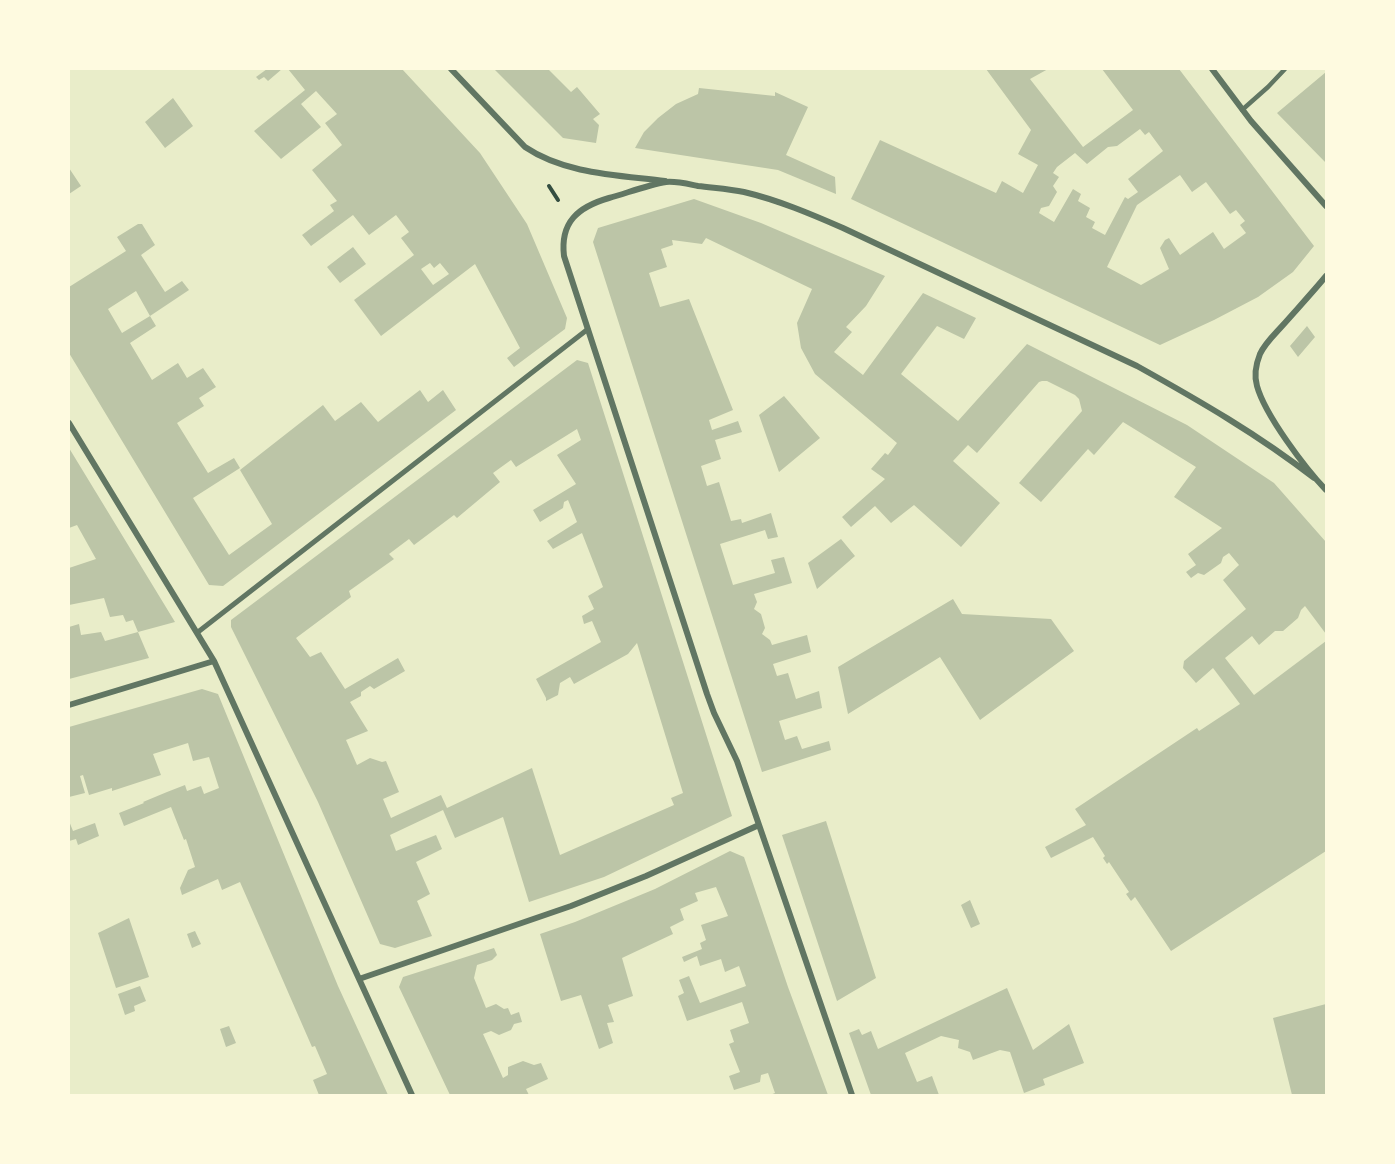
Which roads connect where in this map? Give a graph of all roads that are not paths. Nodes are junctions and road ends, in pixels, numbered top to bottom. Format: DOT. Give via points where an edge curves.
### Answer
graph roads {
  1 [pos="451,69"];
  2 [pos="1212,69"];
  3 [pos="1285,69"];
  4 [pos="1242,110"];
  5 [pos="668,182"];
  6 [pos="1326,206"];
  7 [pos="1326,276"];
  8 [pos="588,329"];
  9 [pos="69,423"];
  10 [pos="1314,478"];
  11 [pos="1326,490"];
  12 [pos="198,632"];
  13 [pos="214,661"];
  14 [pos="69,705"];
  15 [pos="759,825"];
  16 [pos="360,979"];
  17 [pos="412,1095"];
  18 [pos="852,1095"];
  1 -- 5 [label="street" via="538,156 600,173"];
  2 -- 4 [label="street"];
  3 -- 4 [label="lane"];
  4 -- 6 [label="street"];
  5 -- 8 [label="street" via="598,201 578,211 571,220 565,232 564,256"];
  5 -- 10 [label="street" via="742,192 843,228 1137,366 1270,445"];
  7 -- 10 [label="street" via="1269,341 1255,371 1263,401"];
  8 -- 12 [label="street"];
  8 -- 15 [label="street" via="707,694 737,761"];
  9 -- 12 [label="street"];
  10 -- 11 [label="street"];
  12 -- 13 [label="street"];
  13 -- 14 [label="street"];
  13 -- 16 [label="street"];
  15 -- 16 [label="street" via="571,906"];
  15 -- 18 [label="street"];
  16 -- 17 [label="street"];
}
